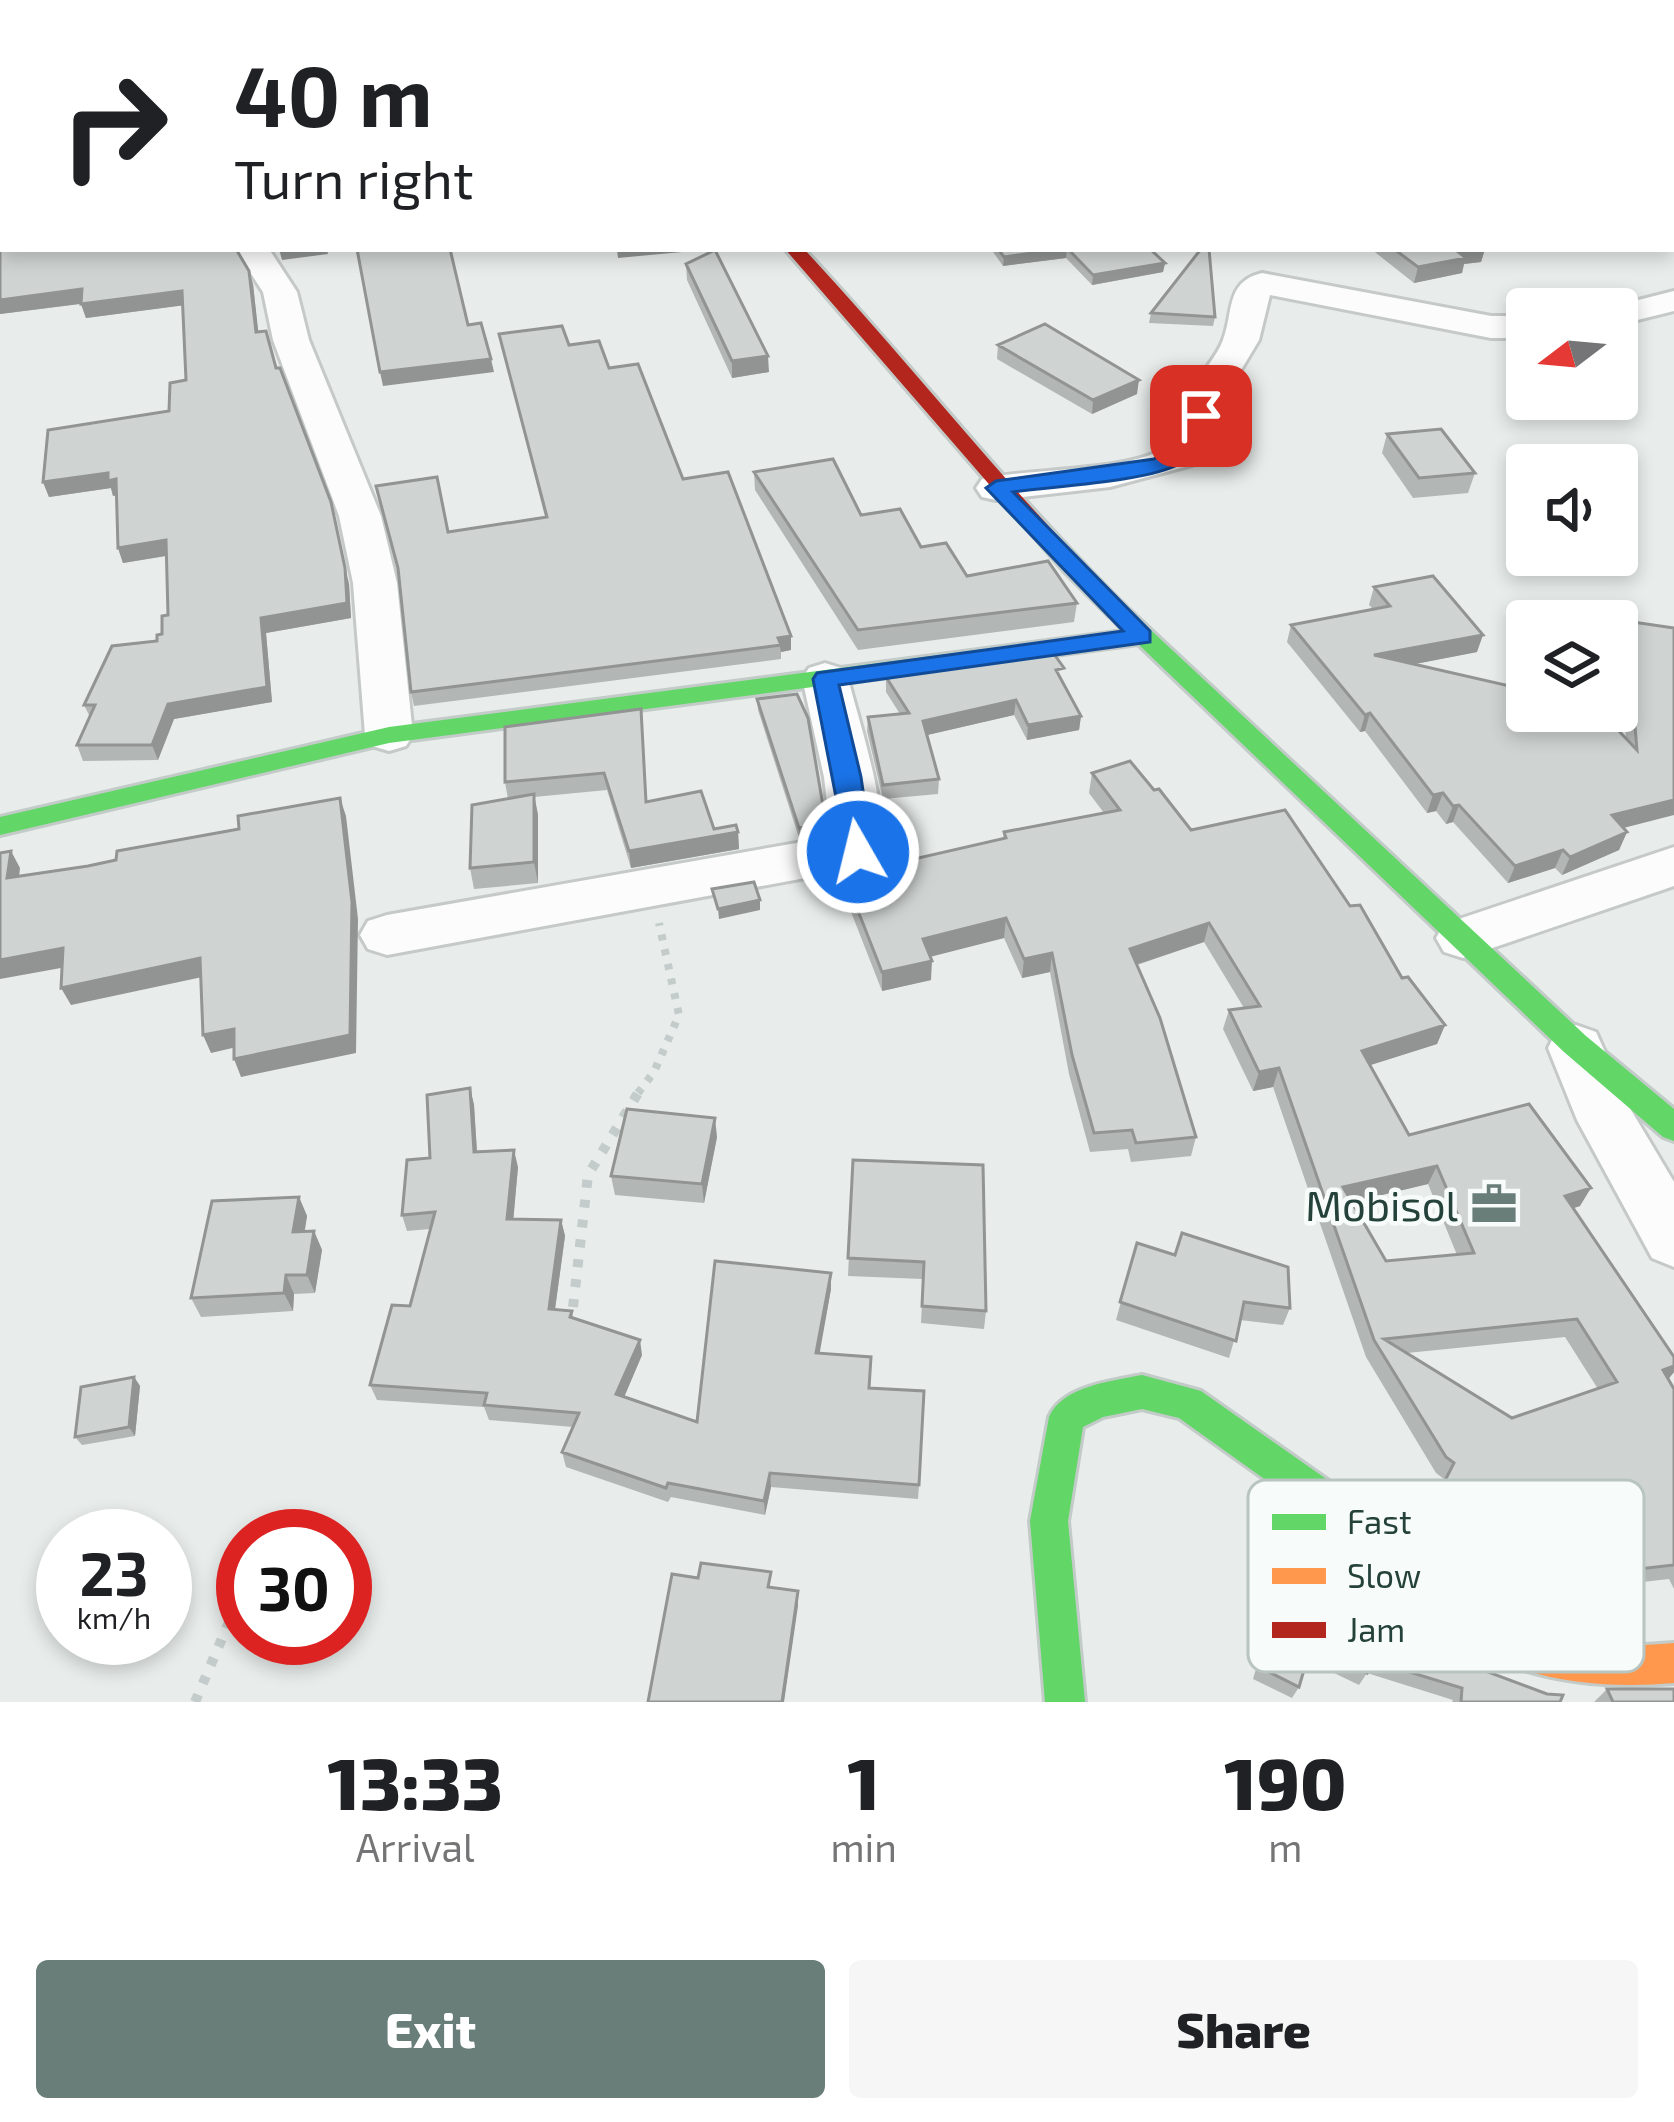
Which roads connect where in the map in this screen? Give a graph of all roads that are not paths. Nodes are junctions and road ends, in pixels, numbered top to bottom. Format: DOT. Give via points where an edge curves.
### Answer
graph roads {
  1 [pos="254,252"];
  2 [pos="797,252"];
  3 [pos="1674,301"];
  4 [pos="1638,309"];
  5 [pos="1506,327"];
  6 [pos="996,488"];
  7 [pos="1142,636"];
  8 [pos="825,679"];
  9 [pos="389,735"];
  10 [pos="0,826"];
  11 [pos="1674,866"];
  12 [pos="387,935"];
  13 [pos="1463,938"];
  14 [pos="1574,1043"];
  15 [pos="1674,1128"];
  16 [pos="1674,1239"];
  17 [pos="1297,1480"];
  18 [pos="1674,1663"];
  19 [pos="1644,1667"];
  20 [pos="1065,1702"];
  1 -- 9 [label="street" via="280,292 360,517 375,583"];
  2 -- 6 [label="main road"];
  3 -- 4 [label="street"];
  5 -- 6 [label="street" via="1262,283 1248,297 1241,340 1178,457 1110,475"];
  6 -- 7 [label="main road"];
  7 -- 8 [label="main road"];
  7 -- 13 [label="main road"];
  8 -- 9 [label="main road"];
  8 -- 12 [label="street" via="858,852"];
  9 -- 10 [label="main road"];
  11 -- 13 [label="street"];
  13 -- 14 [label="main road"];
  14 -- 15 [label="main road"];
  14 -- 16 [label="street" via="1606,1120"];
  17 -- 20 [label="main road" via="1188,1403 1142,1392 1067,1417 1049,1521"];
  18 -- 19 [label="main road"];
}
